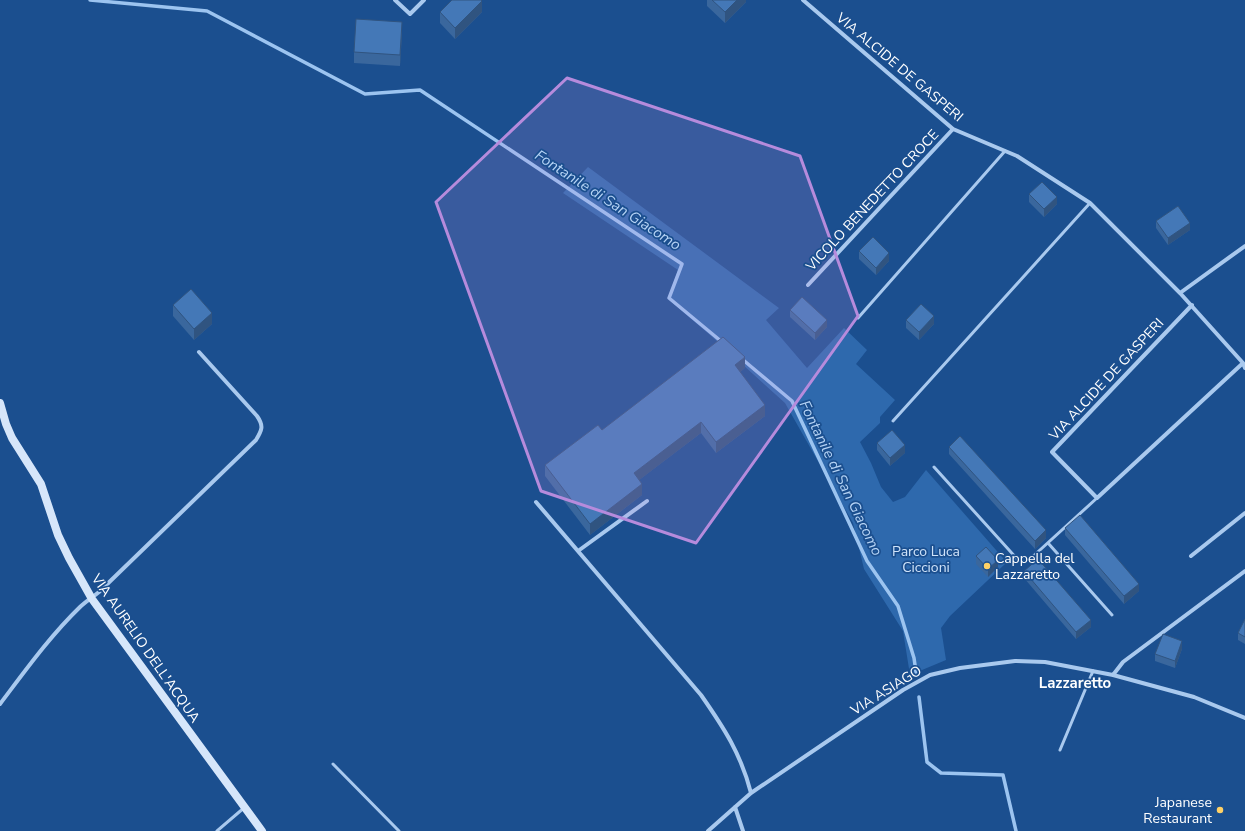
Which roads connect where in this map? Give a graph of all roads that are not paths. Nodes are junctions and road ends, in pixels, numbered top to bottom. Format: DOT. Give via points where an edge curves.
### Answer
graph roads {
  1 [pos="395,0"];
  2 [pos="424,0"];
  3 [pos="803,0"];
  4 [pos="953,129"];
  5 [pos="1005,151"];
  6 [pos="1090,203"];
  7 [pos="1245,246"];
  8 [pos="808,285"];
  9 [pos="1180,293"];
  10 [pos="1192,305"];
  11 [pos="858,318"];
  12 [pos="199,352"];
  13 [pos="1244,366"];
  14 [pos="0,403"];
  15 [pos="892,421"];
  16 [pos="934,467"];
  17 [pos="1097,498"];
  18 [pos="646,501"];
  19 [pos="536,502"];
  20 [pos="1245,513"];
  21 [pos="1048,543"];
  22 [pos="578,552"];
  23 [pos="1192,556"];
  24 [pos="1245,571"];
  25 [pos="92,599"];
  26 [pos="1112,615"];
  27 [pos="1093,672"];
  28 [pos="1113,675"];
  29 [pos="0,704"];
  30 [pos="1245,718"];
  31 [pos="1060,750"];
  32 [pos="333,764"];
  33 [pos="751,793"];
  34 [pos="245,807"];
  35 [pos="735,807"];
  36 [pos="218,831"];
  37 [pos="262,831"];
  38 [pos="398,831"];
  39 [pos="708,831"];
  40 [pos="743,831"];
  1 -- 2 [label="street" via="410,14"];
  3 -- 4 [label="street, VIA ALCIDE DE GASPERI"];
  4 -- 5 [label="street, VIA ALCIDE DE GASPERI"];
  4 -- 8 [label="street, VICOLO BENEDETTO CROCE"];
  5 -- 6 [label="street, VIA ALCIDE DE GASPERI"];
  5 -- 11 [label="lane"];
  6 -- 9 [label="street, VIA ALCIDE DE GASPERI"];
  6 -- 15 [label="lane"];
  7 -- 9 [label="street"];
  9 -- 10 [label="street, VIA ALCIDE DE GASPERI"];
  10 -- 13 [label="street, VIA ALCIDE DE GASPERI"];
  10 -- 17 [label="street, VIA ALCIDE DE GASPERI" via="1052,452"];
  12 -- 25 [label="street" via="257,416 261,422 261,431 256,440"];
  13 -- 17 [label="street, VIA ALCIDE DE GASPERI"];
  14 -- 25 [label="street, VIA AURELIO DELL'ACQUA" via="12,438 41,484 61,541"];
  16 -- 21 [label="lane" via="1019,561 1029,560"];
  17 -- 21 [label="lane"];
  18 -- 22 [label="street"];
  19 -- 22 [label="street"];
  20 -- 23 [label="street"];
  21 -- 26 [label="lane"];
  22 -- 33 [label="street" via="701,695 739,755"];
  24 -- 28 [label="street" via="1123,662"];
  25 -- 29 [label="street" via="82,605 51,638"];
  25 -- 34 [label="street, VIA AURELIO DELL'ACQUA"];
  27 -- 28 [label="street, VIA ASIAGO"];
  27 -- 31 [label="lane"];
  27 -- 33 [label="street, VIA ASIAGO" via="1045,662 1015,661 960,668 930,676 903,690"];
  28 -- 30 [label="street, VIA ASIAGO" via="1194,697"];
  32 -- 38 [label="lane"];
  33 -- 35 [label="street, VIA ASIAGO"];
  34 -- 36 [label="lane"];
  34 -- 37 [label="street, VIA AURELIO DELL'ACQUA"];
  35 -- 39 [label="street, VIA ASIAGO"];
  35 -- 40 [label="street"];
}
